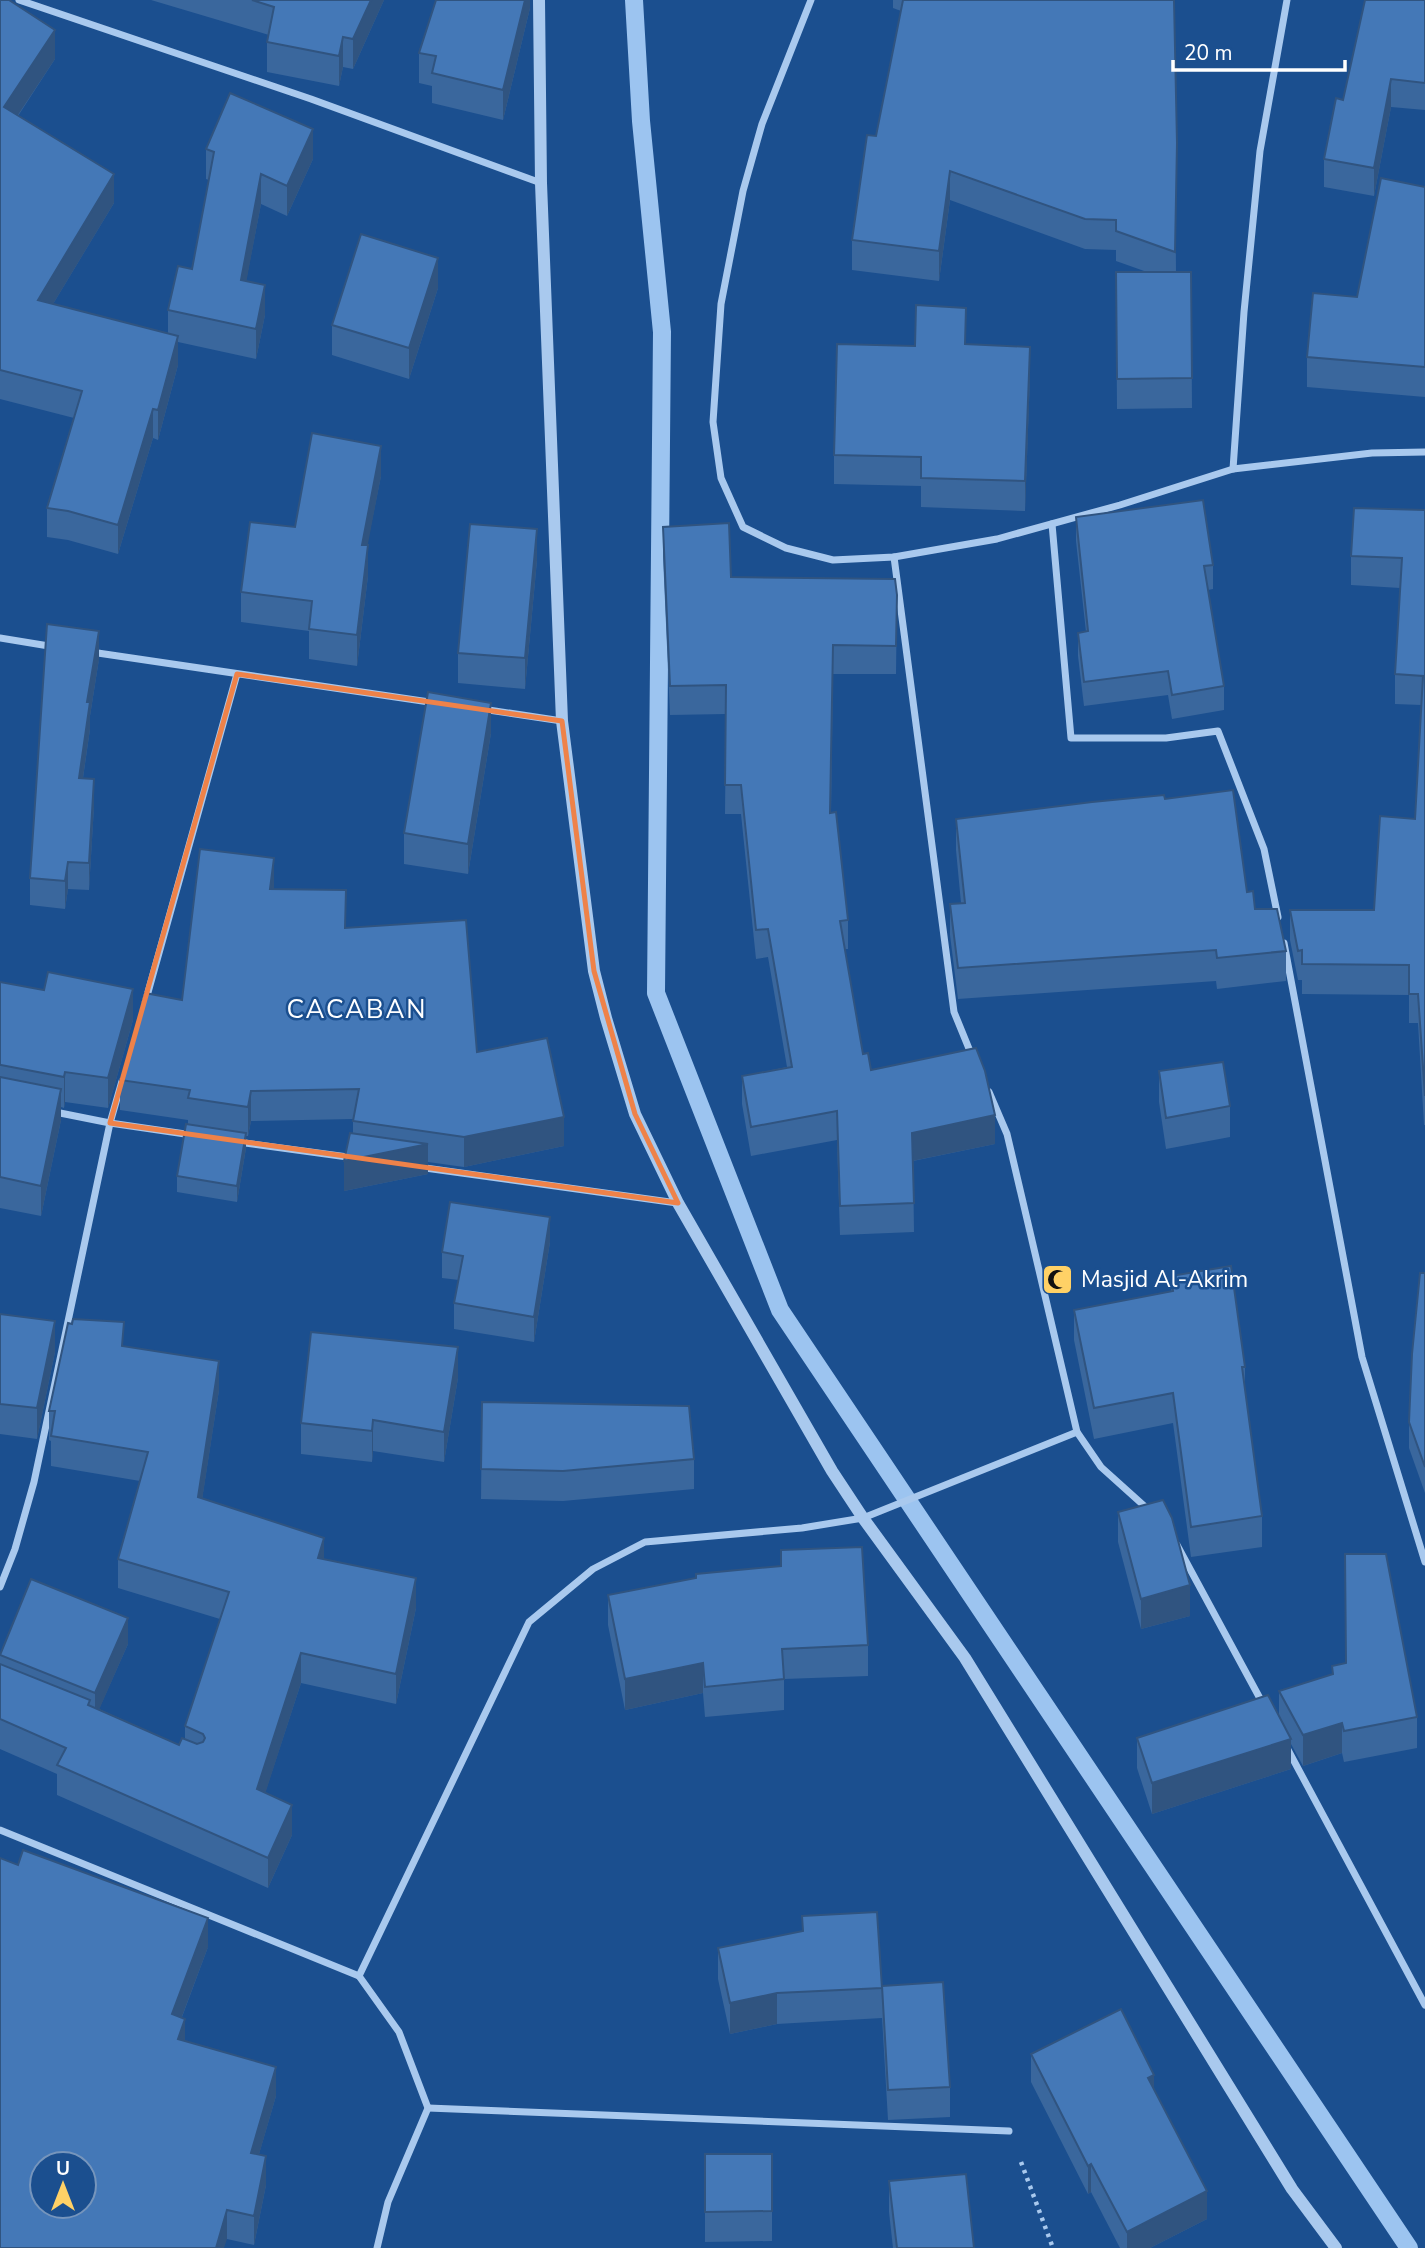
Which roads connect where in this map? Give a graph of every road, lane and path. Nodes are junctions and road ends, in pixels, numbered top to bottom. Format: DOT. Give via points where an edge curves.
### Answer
graph roads {
  1 [pos="19,0"];
  2 [pos="539,0"];
  3 [pos="811,0"];
  4 [pos="1287,0"];
  5 [pos="541,183"];
  6 [pos="1425,452"];
  7 [pos="1233,469"];
  8 [pos="1052,524"];
  9 [pos="894,557"];
  10 [pos="0,638"];
  11 [pos="66,648"];
  12 [pos="79,650"];
  13 [pos="237,674"];
  14 [pos="439,703"];
  15 [pos="467,707"];
  16 [pos="562,721"];
  17 [pos="1280,926"];
  18 [pos="1283,939"];
  19 [pos="141,1016"];
  20 [pos="978,1068"];
  21 [pos="125,1070"];
  22 [pos="984,1081"];
  23 [pos="49,1111"];
  24 [pos="110,1123"];
  25 [pos="207,1137"];
  26 [pos="235,1141"];
  27 [pos="359,1159"];
  28 [pos="414,1167"];
  29 [pos="678,1203"];
  30 [pos="1077,1432"];
  31 [pos="863,1518"];
  32 [pos="1158,1518"];
  33 [pos="1173,1538"];
  34 [pos="1425,1562"];
  35 [pos="0,1587"];
  36 [pos="1266,1708"];
  37 [pos="1284,1744"];
  38 [pos="0,1830"];
  39 [pos="359,1976"];
  40 [pos="1425,2005"];
  41 [pos="428,2108"];
  42 [pos="1009,2131"];
  43 [pos="377,2248"];
  44 [pos="1053,2248"];
  45 [pos="1336,2248"];
  1 -- 5 [label="street"];
  2 -- 5 [label="street"];
  3 -- 9 [label="street" via="762,124 743,191 721,304 713,422 716,445 721,478 743,527 786,548 833,560"];
  4 -- 7 [label="street" via="1260,151"];
  5 -- 16 [label="street"];
  6 -- 7 [label="street" via="1372,453"];
  7 -- 8 [label="street"];
  8 -- 9 [label="street"];
  8 -- 17 [label="street" via="1071,738 1166,738 1218,731 1264,849"];
  9 -- 20 [label="street" via="954,1012"];
  10 -- 11 [label="street"];
  12 -- 13 [label="street"];
  13 -- 14 [label="street"];
  13 -- 19 [label="street"];
  15 -- 16 [label="street"];
  16 -- 29 [label="street" via="594,971 635,1114"];
  18 -- 34 [label="street" via="1362,1357"];
  21 -- 24 [label="street"];
  22 -- 30 [label="street" via="1007,1134"];
  23 -- 24 [label="street"];
  24 -- 25 [label="street"];
  24 -- 35 [label="street" via="34,1482"];
  26 -- 27 [label="street"];
  28 -- 29 [label="street"];
  29 -- 31 [label="street"];
  30 -- 31 [label="street"];
  30 -- 32 [label="street" via="1101,1467"];
  31 -- 39 [label="street" via="645,1542 593,1569 529,1622"];
  31 -- 45 [label="street" via="965,1658 1292,2189"];
  33 -- 36 [label="street"];
  37 -- 40 [label="street"];
  38 -- 39 [label="street"];
  39 -- 41 [label="street" via="399,2032"];
  41 -- 42 [label="street"];
  41 -- 43 [label="street" via="388,2202"];
  42 -- 44 [label="path"];
}
